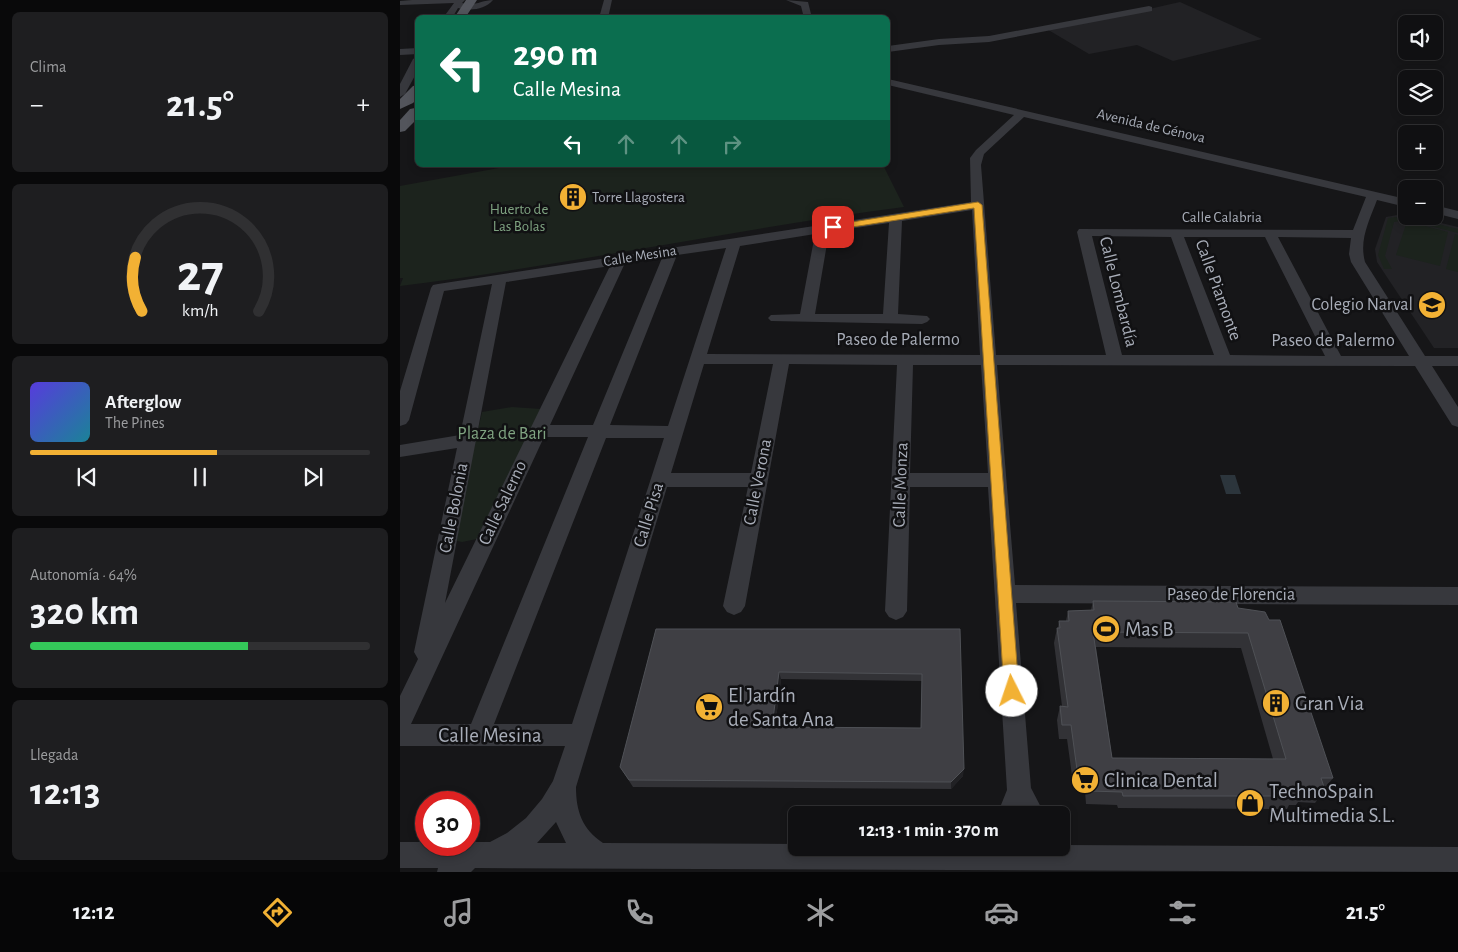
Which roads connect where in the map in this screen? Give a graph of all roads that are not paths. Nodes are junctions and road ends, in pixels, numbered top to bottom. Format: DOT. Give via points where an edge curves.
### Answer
graph roads {
  1 [pos="489,0"];
  2 [pos="608,0"];
  3 [pos="790,0"];
  4 [pos="465,3"];
  5 [pos="402,4"];
  6 [pos="1149,9"];
  7 [pos="451,15"];
  8 [pos="460,15"];
  9 [pos="480,15"];
  10 [pos="604,15"];
  11 [pos="807,15"];
  12 [pos="890,49"];
  13 [pos="415,51"];
  14 [pos="400,52"];
  15 [pos="415,65"];
  16 [pos="890,82"];
  17 [pos="415,91"];
  18 [pos="400,94"];
  19 [pos="400,105"];
  20 [pos="415,109"];
  21 [pos="415,111"];
  22 [pos="1022,113"];
  23 [pos="400,122"];
  24 [pos="1373,195"];
  25 [pos="1398,201"];
  26 [pos="978,205"];
  27 [pos="1443,211"];
  28 [pos="1458,215"];
  29 [pos="896,217"];
  30 [pos="823,229"];
  31 [pos="1084,232"];
  32 [pos="1176,232"];
  33 [pos="1269,233"];
  34 [pos="1359,234"];
  35 [pos="734,242"];
  36 [pos="672,250"];
  37 [pos="620,259"];
  38 [pos="500,278"];
  39 [pos="776,318"];
  40 [pos="807,318"];
  41 [pos="890,319"];
  42 [pos="922,319"];
  43 [pos="698,359"];
  44 [pos="782,359"];
  45 [pos="905,360"];
  46 [pos="988,360"];
  47 [pos="1115,360"];
  48 [pos="1224,360"];
  49 [pos="1336,361"];
  50 [pos="1420,361"];
  51 [pos="1458,361"];
  52 [pos="400,420"];
  53 [pos="1458,422"];
  54 [pos="538,431"];
  55 [pos="601,431"];
  56 [pos="675,432"];
  57 [pos="468,440"];
  58 [pos="400,451"];
  59 [pos="660,480"];
  60 [pos="759,480"];
  61 [pos="901,480"];
  62 [pos="997,480"];
  63 [pos="1005,594"];
  64 [pos="1458,596"];
  65 [pos="734,606"];
  66 [pos="896,610"];
  67 [pos="419,680"];
  68 [pos="400,721"];
  69 [pos="400,735"];
  70 [pos="478,735"];
  71 [pos="580,735"];
  72 [pos="564,787"];
  73 [pos="1018,790"];
  74 [pos="1013,806"];
  75 [pos="1027,806"];
  76 [pos="400,856"];
  77 [pos="600,856"];
  78 [pos="994,859"];
  79 [pos="1055,859"];
  80 [pos="1458,860"];
  81 [pos="469,861"];
  82 [pos="538,864"];
  1 -- 4 [label="street"];
  2 -- 10 [label="street"];
  3 -- 11 [label="street" via="804,3"];
  4 -- 5 [label="street"];
  4 -- 7 [label="street"];
  4 -- 8 [label="main road"];
  4 -- 9 [label="street" via="484,8"];
  6 -- 12 [label="street" via="989,39"];
  13 -- 14 [label="street"];
  15 -- 18 [label="street"];
  16 -- 22 [label="street, Avenida de Génova"];
  17 -- 19 [label="main road"];
  19 -- 20 [label="main road"];
  21 -- 23 [label="main road"];
  22 -- 24 [label="street, Avenida de Génova"];
  22 -- 26 [label="street" via="976,158"];
  24 -- 25 [label="street, Avenida de Génova"];
  24 -- 34 [label="street"];
  26 -- 29 [label="street, Calle Mesina"];
  26 -- 46 [label="street"];
  27 -- 28 [label="street"];
  29 -- 30 [label="street, Calle Mesina"];
  29 -- 41 [label="street"];
  30 -- 35 [label="street, Calle Mesina"];
  30 -- 40 [label="street"];
  31 -- 32 [label="street, Calle Calabria"];
  31 -- 47 [label="street, Calle Lombardía"];
  32 -- 33 [label="street, Calle Calabria"];
  32 -- 48 [label="street, Calle Piamonte"];
  33 -- 34 [label="street, Calle Calabria"];
  33 -- 49 [label="street"];
  34 -- 50 [label="street" via="1355,248 1358,262"];
  35 -- 36 [label="street, Calle Mesina"];
  35 -- 43 [label="street, Calle Pisa"];
  36 -- 37 [label="street, Calle Mesina"];
  36 -- 55 [label="street"];
  37 -- 38 [label="street, Calle Mesina"];
  37 -- 54 [label="street, Calle Salerno"];
  38 -- 52 [label="street, Calle Mesina" via="438,288"];
  38 -- 57 [label="street, Calle Bolonia"];
  39 -- 40 [label="street"];
  40 -- 41 [label="street"];
  41 -- 42 [label="street"];
  43 -- 44 [label="street, Paseo de Palermo"];
  43 -- 56 [label="street, Calle Pisa"];
  44 -- 45 [label="street, Paseo de Palermo"];
  44 -- 60 [label="street, Calle Verona"];
  45 -- 46 [label="street, Paseo de Palermo"];
  45 -- 61 [label="street, Calle Monza"];
  46 -- 47 [label="street, Paseo de Palermo"];
  46 -- 62 [label="street"];
  47 -- 48 [label="street, Paseo de Palermo"];
  48 -- 49 [label="street, Paseo de Palermo"];
  49 -- 50 [label="street, Paseo de Palermo"];
  50 -- 51 [label="street, Paseo de Palermo"];
  50 -- 53 [label="street"];
  54 -- 55 [label="street"];
  54 -- 67 [label="street, Calle Salerno"];
  55 -- 56 [label="street"];
  55 -- 70 [label="street"];
  56 -- 59 [label="street, Calle Pisa"];
  57 -- 58 [label="street"];
  57 -- 67 [label="street, Calle Bolonia"];
  59 -- 60 [label="street"];
  59 -- 71 [label="street, Calle Pisa"];
  60 -- 65 [label="street, Calle Verona"];
  61 -- 62 [label="street"];
  61 -- 66 [label="street, Calle Monza"];
  62 -- 63 [label="street"];
  63 -- 64 [label="street, Paseo de Florencia"];
  63 -- 73 [label="street"];
  67 -- 68 [label="street, Calle Salerno"];
  69 -- 70 [label="street, Calle Mesina"];
  70 -- 71 [label="street, Calle Mesina"];
  71 -- 72 [label="street, Calle Pisa"];
  72 -- 77 [label="street, Calle Pisa" via="563,802 575,834 586,848"];
  72 -- 81 [label="street, Calle Pisa" via="548,814 534,828 505,850"];
  73 -- 74 [label="street"];
  73 -- 75 [label="street"];
  76 -- 81 [label="street"];
  77 -- 78 [label="street"];
  77 -- 82 [label="street"];
  78 -- 79 [label="street"];
  79 -- 80 [label="street"];
  81 -- 82 [label="street"];
}
